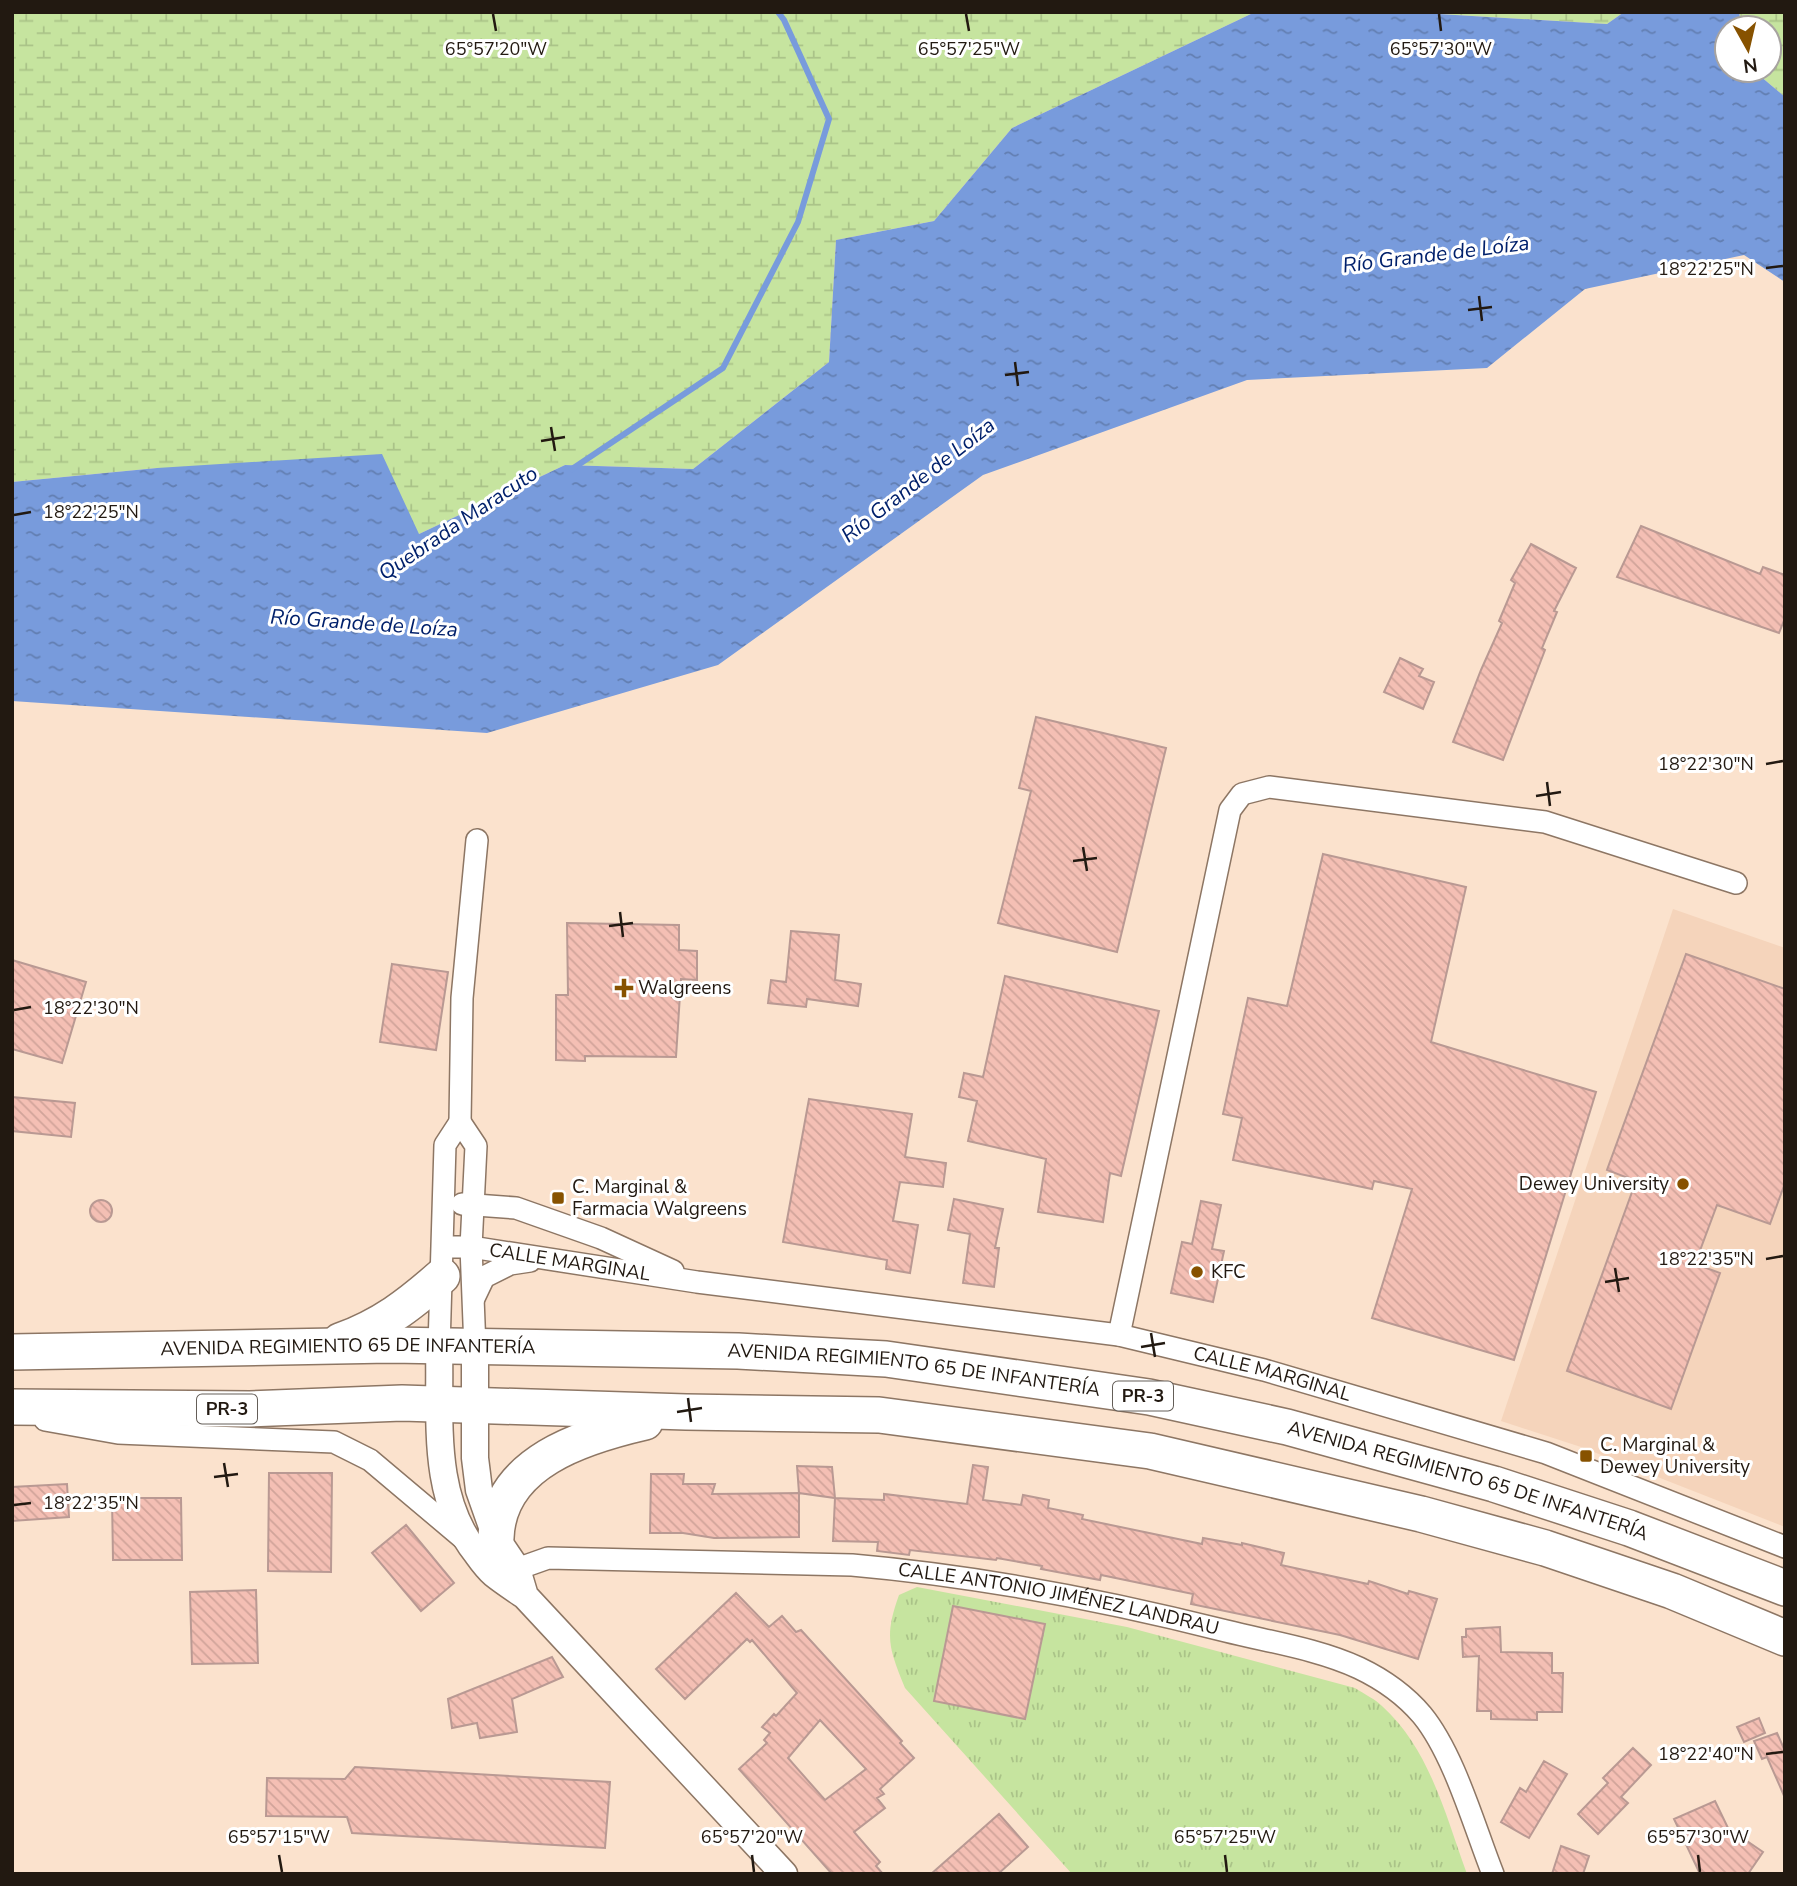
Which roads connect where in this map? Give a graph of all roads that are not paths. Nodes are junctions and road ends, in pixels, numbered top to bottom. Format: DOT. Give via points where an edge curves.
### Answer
graph roads {
  1 [pos="477,840"];
  2 [pos="1736,883"];
  3 [pos="460,1122"];
  4 [pos="444,1203"];
  5 [pos="474,1204"];
  6 [pos="471,1247"];
  7 [pos="546,1258"];
  8 [pos="442,1261"];
  9 [pos="697,1282"];
  10 [pos="473,1300"];
  11 [pos="1119,1335"];
  12 [pos="326,1346"];
  13 [pos="439,1347"];
  14 [pos="475,1348"];
  15 [pos="12,1352"];
  16 [pos="441,1405"];
  17 [pos="12,1406"];
  18 [pos="476,1406"];
  19 [pos="686,1412"];
  20 [pos="12,1414"];
  21 [pos="482,1541"];
  22 [pos="1785,1547"];
  23 [pos="510,1575"];
  24 [pos="1785,1588"];
  25 [pos="1785,1638"];
  26 [pos="784,1874"];
  27 [pos="1493,1874"];
  1 -- 3 [label="street" via="462,998"];
  2 -- 11 [label="street" via="1545,822 1269,788 1242,794 1230,810"];
  3 -- 4 [label="street" via="445,1145"];
  3 -- 5 [label="street" via="476,1146"];
  4 -- 5 [label="street, CALLE MARGINAL"];
  4 -- 8 [label="street"];
  5 -- 6 [label="street"];
  5 -- 9 [label="street, CALLE MARGINAL" via="516,1208 601,1238"];
  6 -- 7 [label="street, CALLE MARGINAL"];
  6 -- 8 [label="street, CALLE MARGINAL"];
  6 -- 10 [label="street"];
  7 -- 9 [label="street, CALLE MARGINAL"];
  7 -- 10 [label="street" via="510,1264 484,1277"];
  8 -- 12 [label="main road" via="409,1306"];
  8 -- 13 [label="street"];
  9 -- 11 [label="street, CALLE MARGINAL"];
  10 -- 14 [label="street"];
  11 -- 22 [label="street, CALLE MARGINAL" via="1264,1370 1546,1453"];
  12 -- 13 [label="main road, AVENIDA REGIMIENTO 65 DE INFANTERÍA / PR-3"];
  12 -- 15 [label="main road, AVENIDA REGIMIENTO 65 DE INFANTERÍA / PR-3"];
  13 -- 14 [label="main road, AVENIDA REGIMIENTO 65 DE INFANTERÍA / PR-3"];
  13 -- 16 [label="street"];
  14 -- 18 [label="street"];
  14 -- 24 [label="main road, AVENIDA REGIMIENTO 65 DE INFANTERÍA / PR-3" via="738,1351 886,1359 1149,1397 1287,1427 1494,1484 1629,1528"];
  16 -- 17 [label="main road, AVENIDA REGIMIENTO 65 DE INFANTERÍA / PR-3" via="250,1409"];
  16 -- 18 [label="main road, AVENIDA REGIMIENTO 65 DE INFANTERÍA / PR-3"];
  16 -- 21 [label="street" via="446,1493 455,1522"];
  18 -- 19 [label="main road, AVENIDA REGIMIENTO 65 DE INFANTERÍA / PR-3"];
  18 -- 21 [label="street"];
  19 -- 21 [label="main road" via="577,1441 534,1466 511,1490"];
  19 -- 25 [label="main road, AVENIDA REGIMIENTO 65 DE INFANTERÍA / PR-3" via="879,1415 1150,1451 1545,1548 1672,1591"];
  20 -- 21 [label="street" via="118,1433 334,1442 370,1460"];
  21 -- 23 [label="street"];
  23 -- 26 [label="street"];
  23 -- 27 [label="street, CALLE ANTONIO JIMÉNEZ LANDRAU" via="548,1558 852,1565 944,1573 1149,1612 1327,1656 1392,1687 1422,1715 1445,1750"];
}
